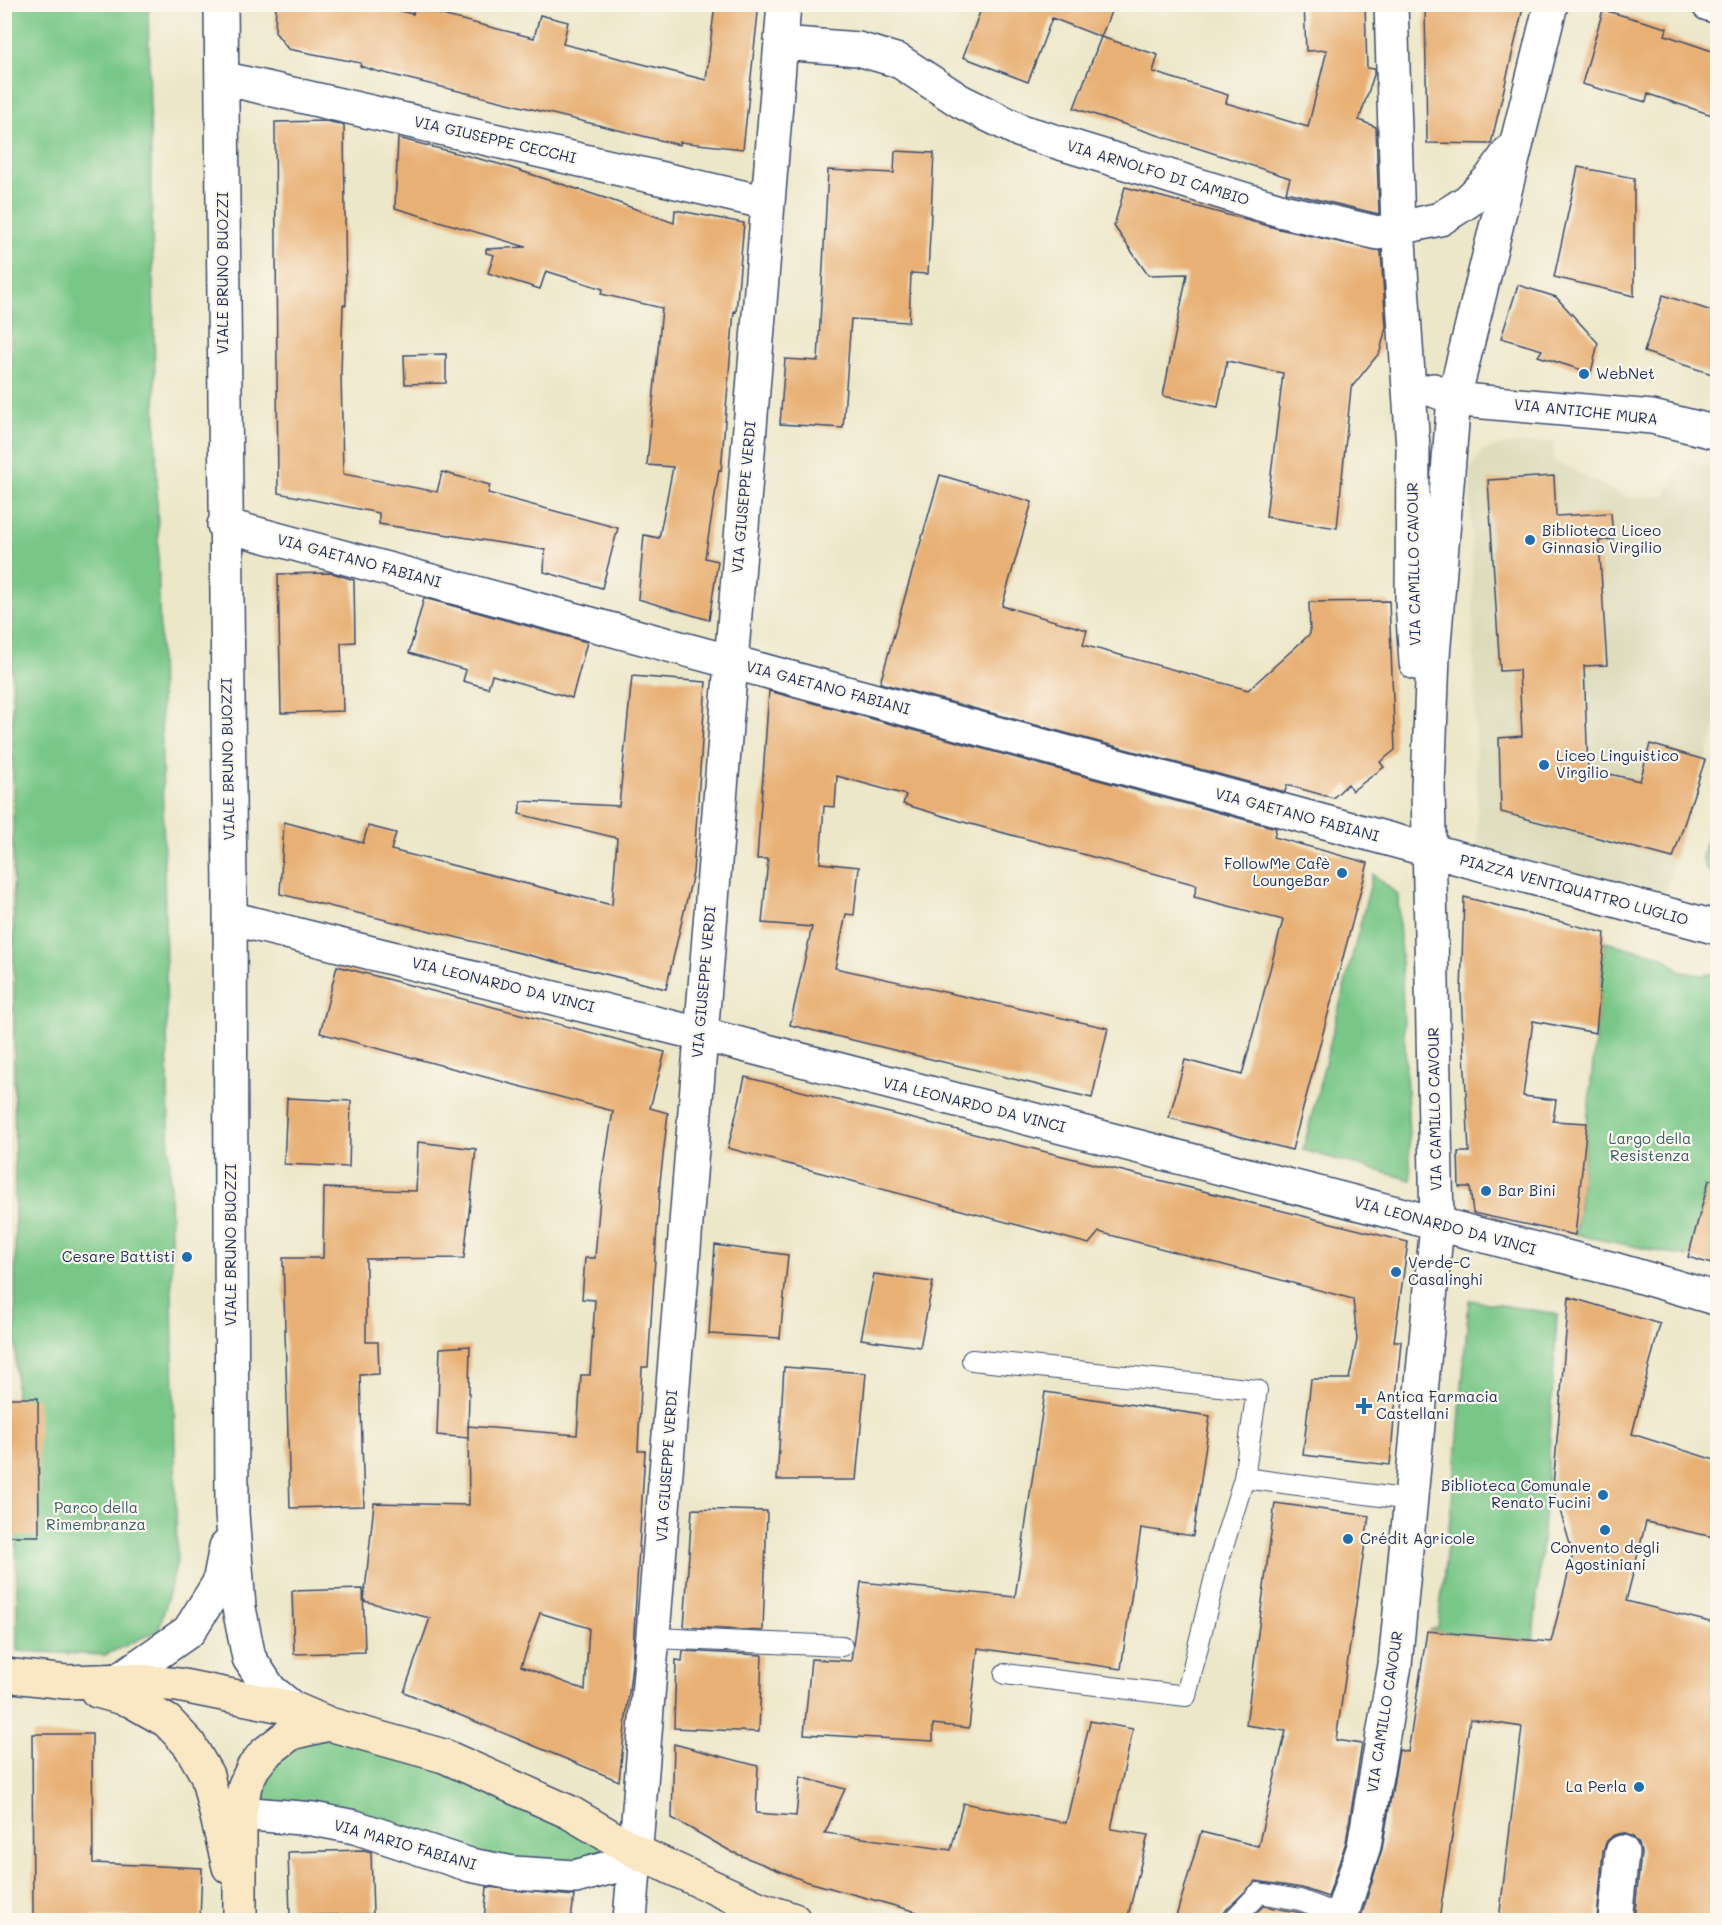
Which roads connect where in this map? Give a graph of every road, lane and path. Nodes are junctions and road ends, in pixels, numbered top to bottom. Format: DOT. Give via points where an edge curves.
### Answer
graph roads {
  1 [pos="221,4"];
  2 [pos="783,4"];
  3 [pos="1391,4"];
  4 [pos="1551,4"];
  5 [pos="1708,4"];
  6 [pos="1718,7"];
  7 [pos="781,43"];
  8 [pos="222,78"];
  9 [pos="1517,140"];
  10 [pos="768,202"];
  11 [pos="1398,227"];
  12 [pos="1409,379"];
  13 [pos="1453,413"];
  14 [pos="1718,433"];
  15 [pos="1413,448"];
  16 [pos="224,525"];
  17 [pos="1433,656"];
  18 [pos="730,661"];
  19 [pos="1428,788"];
  20 [pos="1431,851"];
  21 [pos="230,918"];
  22 [pos="1718,928"];
  23 [pos="700,1034"];
  24 [pos="1437,1225"];
  25 [pos="1718,1299"];
  26 [pos="972,1360"];
  27 [pos="1244,1478"];
  28 [pos="1411,1500"];
  29 [pos="232,1513"];
  30 [pos="654,1638"];
  31 [pos="842,1646"];
  32 [pos="1005,1674"];
  33 [pos="5,1675"];
  34 [pos="117,1681"];
  35 [pos="66,1682"];
  36 [pos="292,1708"];
  37 [pos="340,1726"];
  38 [pos="240,1814"];
  39 [pos="637,1852"];
  40 [pos="1622,1852"];
  41 [pos="239,1910"];
  42 [pos="1342,1918"];
  43 [pos="630,1920"];
  44 [pos="794,1920"];
  45 [pos="1233,1920"];
  46 [pos="1615,1920"];
  1 -- 8 [label="street, VIALE BRUNO BUOZZI"];
  2 -- 7 [label="street, VIA GIUSEPPE VERDI"];
  3 -- 11 [label="street, VIA CAMILLO CAVOUR"];
  4 -- 9 [label="street, VIA CAMILLO CAVOUR"];
  5 -- 6 [label="street"];
  7 -- 10 [label="street, VIA GIUSEPPE VERDI"];
  7 -- 11 [label="street, VIA ARNOLFO DI CAMBIO" via="858,49 899,61 992,118 1087,153 1283,211 1378,233"];
  8 -- 10 [label="street, VIA GIUSEPPE CECCHI"];
  8 -- 16 [label="street, VIALE BRUNO BUOZZI"];
  9 -- 11 [label="street, VIA ARNOLFO DI CAMBIO" via="1490,179 1468,201 1440,219"];
  9 -- 13 [label="street, VIA CAMILLO CAVOUR"];
  10 -- 18 [label="street, VIA GIUSEPPE VERDI"];
  11 -- 12 [label="street, VIA CAMILLO CAVOUR"];
  12 -- 13 [label="street"];
  12 -- 15 [label="street, VIA CAMILLO CAVOUR"];
  13 -- 14 [label="street, VIA ANTICHE MURA" via="1652,417"];
  13 -- 15 [label="street"];
  13 -- 17 [label="street, VIA CAMILLO CAVOUR"];
  15 -- 17 [label="street, VIA CAMILLO CAVOUR" via="1424,521"];
  15 -- 19 [label="street, VIA CAMILLO CAVOUR" via="1412,601"];
  16 -- 18 [label="street, VIA GAETANO FABIANI"];
  16 -- 21 [label="street, VIALE BRUNO BUOZZI"];
  17 -- 19 [label="street, VIA CAMILLO CAVOUR"];
  18 -- 20 [label="street, VIA GAETANO FABIANI"];
  18 -- 23 [label="street, VIA GIUSEPPE VERDI"];
  19 -- 20 [label="street, VIA CAMILLO CAVOUR"];
  20 -- 22 [label="street, PIAZZA VENTIQUATTRO LUGLIO"];
  20 -- 24 [label="street, VIA CAMILLO CAVOUR"];
  21 -- 23 [label="street, VIA LEONARDO DA VINCI"];
  21 -- 29 [label="street, VIALE BRUNO BUOZZI"];
  23 -- 24 [label="street, VIA LEONARDO DA VINCI"];
  23 -- 30 [label="street, VIA GIUSEPPE VERDI"];
  24 -- 25 [label="street, VIA LEONARDO DA VINCI"];
  24 -- 28 [label="street, VIA CAMILLO CAVOUR"];
  26 -- 27 [label="lane" via="1257,1390"];
  27 -- 28 [label="lane"];
  27 -- 32 [label="lane" via="1219,1560 1186,1696"];
  28 -- 42 [label="street, VIA CAMILLO CAVOUR" via="1395,1665 1364,1846"];
  29 -- 34 [label="street, VIALE BRUNO BUOZZI" via="219,1583 189,1631"];
  29 -- 36 [label="street, VIALE BRUNO BUOZZI" via="240,1608 249,1658 270,1690"];
  30 -- 31 [label="lane"];
  30 -- 39 [label="street, VIA GIUSEPPE VERDI"];
  33 -- 35 [label="main road"];
  34 -- 35 [label="main road"];
  34 -- 36 [label="main road" via="178,1685"];
  35 -- 41 [label="main road" via="130,1700 167,1721 189,1744 207,1775"];
  36 -- 37 [label="main road"];
  37 -- 38 [label="main road" via="291,1733 264,1754 245,1785"];
  37 -- 39 [label="main road" via="444,1756 569,1812"];
  38 -- 39 [label="street, VIA MARIO FABIANI" via="313,1819 355,1827 470,1865 513,1873 575,1877 612,1867"];
  38 -- 41 [label="main road"];
  39 -- 43 [label="street, VIA GIUSEPPE VERDI"];
  39 -- 44 [label="main road" via="758,1908"];
  40 -- 46 [label="street"];
  42 -- 45 [label="lane" via="1300,1900 1259,1893"];
}
